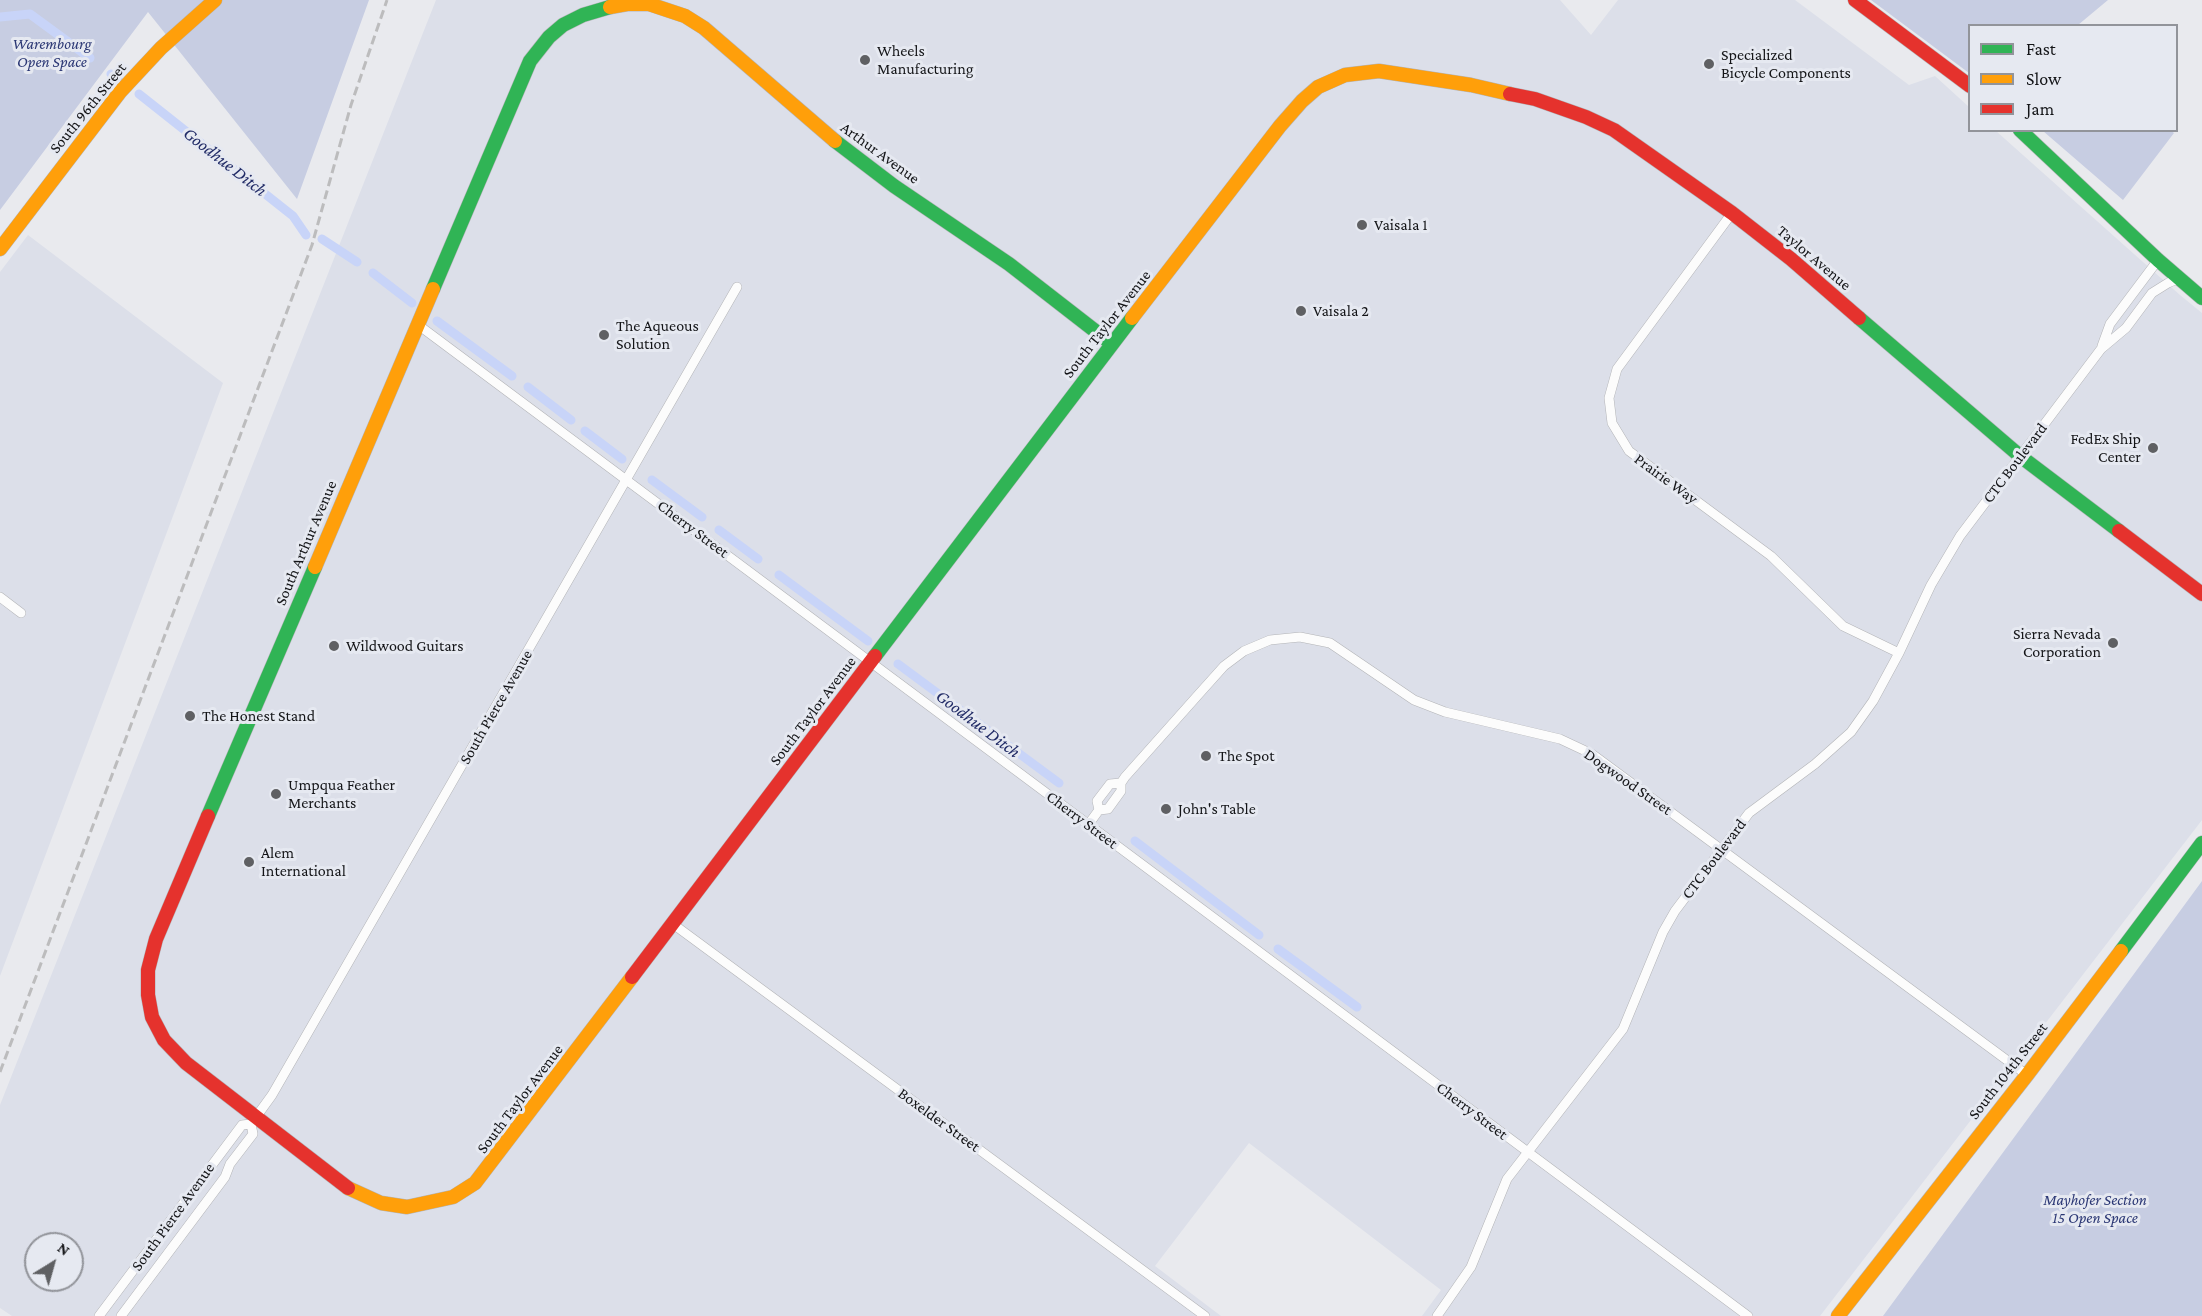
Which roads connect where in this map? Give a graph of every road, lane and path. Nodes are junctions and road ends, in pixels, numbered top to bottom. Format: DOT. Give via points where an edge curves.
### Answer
graph roads {
  1 [pos="215,0"];
  2 [pos="1855,0"];
  3 [pos="627,4"];
  4 [pos="1345,75"];
  5 [pos="1968,85"];
  6 [pos="2022,132"];
  7 [pos="1732,213"];
  8 [pos="0,249"];
  9 [pos="2158,260"];
  10 [pos="2180,279"];
  11 [pos="737,287"];
  12 [pos="2202,297"];
  13 [pos="417,324"];
  14 [pos="1112,344"];
  15 [pos="2101,349"];
  16 [pos="2020,456"];
  17 [pos="627,479"];
  18 [pos="2202,594"];
  19 [pos="0,597"];
  20 [pos="21,613"];
  21 [pos="1899,653"];
  22 [pos="871,661"];
  23 [pos="1088,825"];
  24 [pos="2202,843"];
  25 [pos="1722,850"];
  26 [pos="673,924"];
  27 [pos="2027,1075"];
  28 [pos="254,1120"];
  29 [pos="1527,1152"];
  30 [pos="99,1316"];
  31 [pos="121,1316"];
  32 [pos="1205,1316"];
  33 [pos="1437,1316"];
  34 [pos="1748,1316"];
  35 [pos="1838,1316"];
  1 -- 8 [label="street, South 96th Street" via="176,33 120,92"];
  2 -- 5 [label="street"];
  3 -- 13 [label="street, South Arthur Avenue" via="582,15 563,25 530,61"];
  3 -- 14 [label="street, Arthur Avenue" via="665,8 704,27 843,148 1009,264"];
  4 -- 7 [label="street, Taylor Avenue" via="1379,71 1430,78 1560,107 1614,130"];
  4 -- 14 [label="street, South Taylor Avenue" via="1318,87 1292,111"];
  6 -- 9 [label="street"];
  7 -- 16 [label="street, Taylor Avenue"];
  7 -- 21 [label="street, Prairie Way" via="1617,369 1609,398 1612,423 1629,451 1771,556 1843,626"];
  9 -- 10 [label="street"];
  9 -- 15 [label="street, CTC Boulevard" via="2110,324"];
  10 -- 12 [label="street"];
  10 -- 15 [label="street, CTC Boulevard" via="2152,293 2126,328"];
  11 -- 17 [label="street, South Pierce Avenue"];
  13 -- 17 [label="street, Cherry Street"];
  13 -- 28 [label="street, South Arthur Avenue" via="156,939 148,970 152,1017 164,1040"];
  14 -- 22 [label="street, South Taylor Avenue"];
  15 -- 16 [label="street, CTC Boulevard"];
  16 -- 18 [label="street, Taylor Avenue"];
  16 -- 21 [label="street, CTC Boulevard" via="1944,561"];
  17 -- 22 [label="street, Cherry Street"];
  17 -- 28 [label="street, South Pierce Avenue"];
  19 -- 20 [label="street"];
  21 -- 25 [label="street, CTC Boulevard" via="1851,732 1749,813"];
  22 -- 23 [label="street, Cherry Street"];
  22 -- 26 [label="street, South Taylor Avenue"];
  23 -- 25 [label="street, Dogwood Street" via="1099,810 1097,801 1110,784 1121,783 1224,666 1244,651 1270,640 1300,637 1330,643 1414,700 1445,712 1560,739 1583,750"];
  23 -- 29 [label="street, Cherry Street"];
  24 -- 27 [label="street, South 104th Street"];
  25 -- 27 [label="street, Dogwood Street"];
  25 -- 29 [label="street, CTC Boulevard" via="1670,919 1623,1029"];
  26 -- 28 [label="street, South Taylor Avenue" via="484,1174 453,1197 407,1207 381,1203 349,1189"];
  26 -- 32 [label="street, Boxelder Street"];
  27 -- 35 [label="street, South 104th Street"];
  28 -- 30 [label="street, South Pierce Avenue" via="242,1125"];
  28 -- 31 [label="street, South Pierce Avenue" via="253,1134 225,1177"];
  29 -- 33 [label="street, CTC Boulevard" via="1507,1179 1471,1267"];
  29 -- 34 [label="street, Cherry Street"];
}
